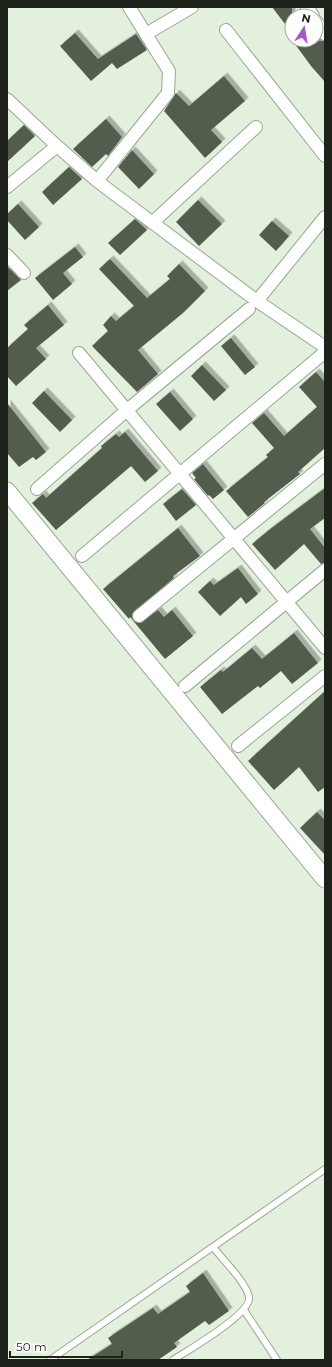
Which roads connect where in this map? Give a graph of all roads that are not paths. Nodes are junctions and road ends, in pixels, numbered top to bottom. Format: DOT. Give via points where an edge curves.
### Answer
graph roads {
  1 [pos="129,7"];
  2 [pos="192,7"];
  3 [pos="226,30"];
  4 [pos="146,34"];
  5 [pos="7,99"];
  6 [pos="256,127"];
  7 [pos="57,146"];
  8 [pos="325,156"];
  9 [pos="97,181"];
  10 [pos="7,187"];
  11 [pos="325,217"];
  12 [pos="153,222"];
  13 [pos="7,255"];
  14 [pos="24,273"];
  15 [pos="253,305"];
  16 [pos="325,346"];
  17 [pos="325,352"];
  18 [pos="80,354"];
  19 [pos="127,410"];
  20 [pos="325,464"];
  21 [pos="180,474"];
  22 [pos="37,489"];
  23 [pos="7,490"];
  24 [pos="234,539"];
  25 [pos="82,556"];
  26 [pos="325,570"];
  27 [pos="286,602"];
  28 [pos="139,616"];
  29 [pos="325,648"];
  30 [pos="325,676"];
  31 [pos="185,686"];
  32 [pos="238,746"];
  33 [pos="325,879"];
  34 [pos="325,1169"];
  35 [pos="213,1247"];
  36 [pos="244,1310"];
  37 [pos="50,1360"];
  38 [pos="173,1360"];
  39 [pos="277,1360"];
  1 -- 4 [label="street"];
  2 -- 4 [label="street"];
  3 -- 8 [label="street"];
  4 -- 9 [label="street" via="170,71 168,93"];
  5 -- 7 [label="street"];
  6 -- 12 [label="street"];
  7 -- 9 [label="street"];
  7 -- 10 [label="street"];
  9 -- 12 [label="street"];
  11 -- 15 [label="street"];
  12 -- 15 [label="street"];
  13 -- 14 [label="street"];
  15 -- 16 [label="street"];
  15 -- 19 [label="street"];
  17 -- 21 [label="street"];
  18 -- 19 [label="street"];
  19 -- 21 [label="street"];
  19 -- 22 [label="street"];
  20 -- 24 [label="street"];
  21 -- 24 [label="street"];
  21 -- 25 [label="street"];
  23 -- 33 [label="street"];
  24 -- 27 [label="street"];
  24 -- 28 [label="street"];
  26 -- 27 [label="street"];
  27 -- 29 [label="street"];
  27 -- 31 [label="street"];
  30 -- 32 [label="street"];
  34 -- 35 [label="lane"];
  35 -- 36 [label="lane" via="244,1287 249,1298"];
  35 -- 37 [label="lane"];
  36 -- 38 [label="lane"];
  36 -- 39 [label="lane"];
}
